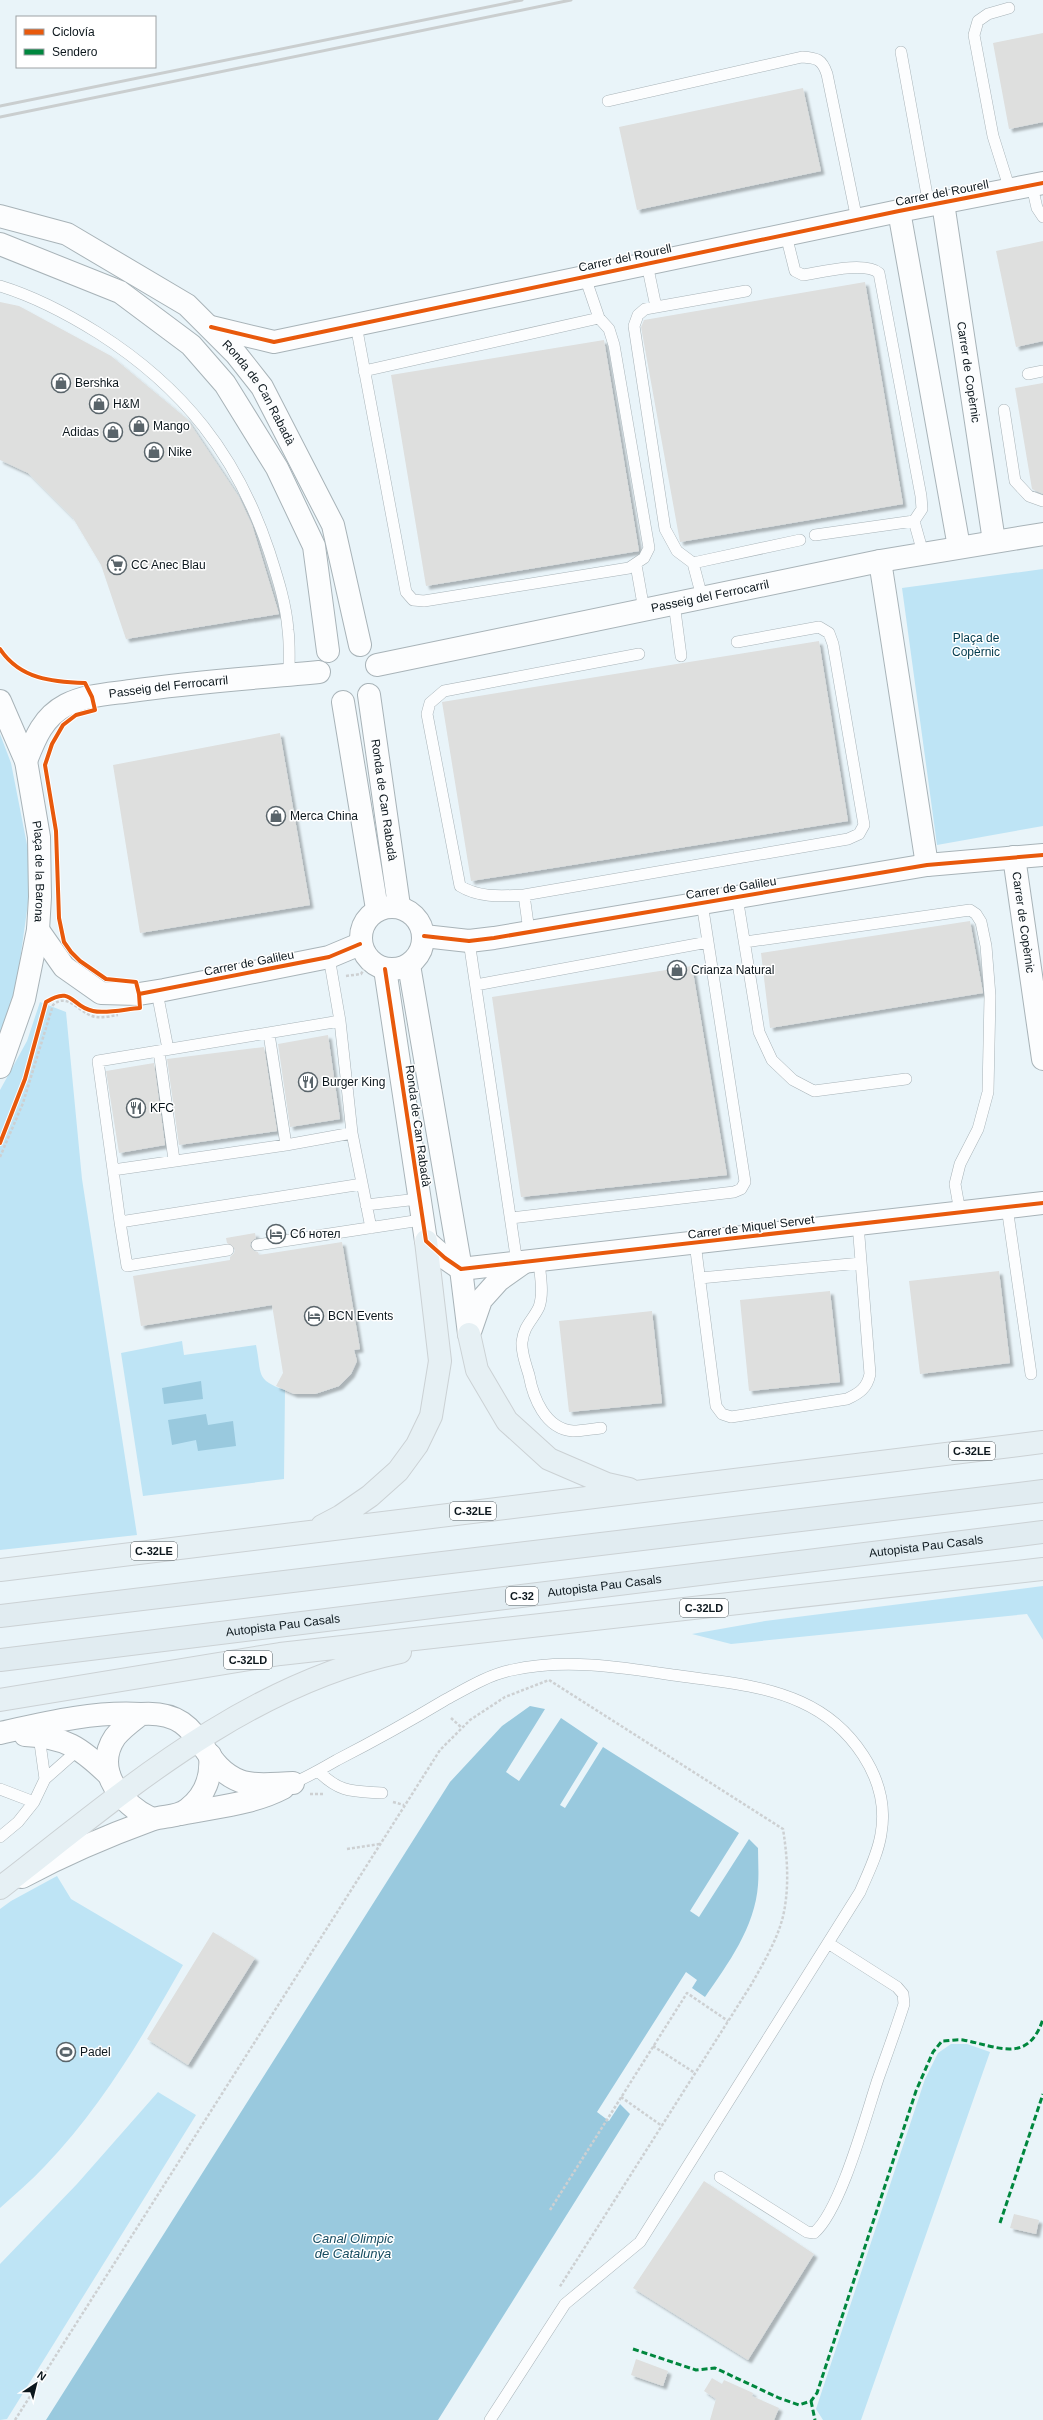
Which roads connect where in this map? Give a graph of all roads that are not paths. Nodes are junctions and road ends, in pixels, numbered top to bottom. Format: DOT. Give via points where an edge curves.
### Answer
graph roads {
  1 [pos="1009,8"];
  2 [pos="901,52"];
  3 [pos="608,101"];
  4 [pos="1037,185"];
  5 [pos="1010,190"];
  6 [pos="936,205"];
  7 [pos="899,211"];
  8 [pos="0,216"];
  9 [pos="1043,217"];
  10 [pos="857,220"];
  11 [pos="786,235"];
  12 [pos="0,244"];
  13 [pos="647,264"];
  14 [pos="584,277"];
  15 [pos="0,286"];
  16 [pos="746,291"];
  17 [pos="656,307"];
  18 [pos="599,318"];
  19 [pos="356,325"];
  20 [pos="211,327"];
  21 [pos="364,371"];
  22 [pos="1043,371"];
  23 [pos="1028,374"];
  24 [pos="1004,410"];
  25 [pos="1043,501"];
  26 [pos="914,521"];
  27 [pos="1043,534"];
  28 [pos="815,535"];
  29 [pos="800,540"];
  30 [pos="994,541"];
  31 [pos="958,547"];
  32 [pos="923,553"];
  33 [pos="880,561"];
  34 [pos="693,563"];
  35 [pos="636,565"];
  36 [pos="702,597"];
  37 [pos="674,603"];
  38 [pos="644,610"];
  39 [pos="737,642"];
  40 [pos="360,646"];
  41 [pos="328,651"];
  42 [pos="639,654"];
  43 [pos="681,656"];
  44 [pos="378,665"];
  45 [pos="319,672"];
  46 [pos="289,675"];
  47 [pos="369,695"];
  48 [pos="0,701"];
  49 [pos="343,702"];
  50 [pos="26,760"];
  51 [pos="1043,856"];
  52 [pos="1014,857"];
  53 [pos="927,865"];
  54 [pos="524,895"];
  55 [pos="737,897"];
  56 [pos="702,903"];
  57 [pos="399,906"];
  58 [pos="378,909"];
  59 [pos="38,930"];
  60 [pos="529,931"];
  61 [pos="424,936"];
  62 [pos="469,941"];
  63 [pos="708,942"];
  64 [pos="745,942"];
  65 [pos="360,944"];
  66 [pos="329,957"];
  67 [pos="409,965"];
  68 [pos="385,969"];
  69 [pos="476,985"];
  70 [pos="157,992"];
  71 [pos="340,1022"];
  72 [pos="269,1034"];
  73 [pos="164,1050"];
  74 [pos="1043,1059"];
  75 [pos="0,1067"];
  76 [pos="906,1079"];
  77 [pos="352,1133"];
  78 [pos="286,1145"];
  79 [pos="174,1160"];
  80 [pos="113,1170"];
  81 [pos="362,1184"];
  82 [pos="418,1199"];
  83 [pos="1043,1203"];
  84 [pos="366,1206"];
  85 [pos="1007,1207"];
  86 [pos="960,1212"];
  87 [pos="510,1218"];
  88 [pos="422,1220"];
  89 [pos="120,1222"];
  90 [pos="858,1224"];
  91 [pos="371,1228"];
  92 [pos="426,1241"];
  93 [pos="695,1243"];
  94 [pos="257,1245"];
  95 [pos="228,1250"];
  96 [pos="527,1262"];
  97 [pos="861,1263"];
  98 [pos="461,1268"];
  99 [pos="700,1278"];
  100 [pos="469,1334"];
  101 [pos="1031,1374"];
  102 [pos="601,1428"];
  103 [pos="1043,1442"];
  104 [pos="638,1491"];
  105 [pos="1043,1491"];
  106 [pos="308,1532"];
  107 [pos="1043,1532"];
  108 [pos="1043,1569"];
  109 [pos="0,1570"];
  110 [pos="0,1616"];
  111 [pos="497,1631"];
  112 [pos="0,1660"];
  113 [pos="0,1700"];
  114 [pos="141,1714"];
  115 [pos="0,1733"];
  116 [pos="39,1736"];
  117 [pos="204,1747"];
  118 [pos="79,1749"];
  119 [pos="318,1771"];
  120 [pos="108,1776"];
  121 [pos="45,1779"];
  122 [pos="293,1783"];
  123 [pos="0,1789"];
  124 [pos="382,1793"];
  125 [pos="120,1795"];
  126 [pos="34,1802"];
  127 [pos="177,1815"];
  128 [pos="152,1819"];
  129 [pos="0,1837"];
  130 [pos="0,1888"];
  131 [pos="828,1943"];
  132 [pos="720,2177"];
  133 [pos="490,2420"];
  1 -- 5 [label="lane" via="988,14 978,21 974,35 993,136"];
  2 -- 6 [label="lane"];
  3 -- 10 [label="lane" via="802,57 816,58 824,63 827,74"];
  4 -- 5 [label="street, Carrer del Rourell"];
  4 -- 9 [label="lane" via="1037,208"];
  5 -- 6 [label="street, Carrer del Rourell"];
  6 -- 7 [label="street, Carrer del Rourell"];
  6 -- 30 [label="street, Carrer de Copèrnic"];
  7 -- 10 [label="street, Carrer del Rourell"];
  7 -- 31 [label="street"];
  8 -- 20 [label="street, Ronda de Can Rabadà" via="67,234 187,305"];
  10 -- 11 [label="street, Carrer del Rourell"];
  11 -- 13 [label="street, Carrer del Rourell"];
  11 -- 26 [label="lane" via="795,271 803,275 863,267 873,268 879,273 921,496 922,509"];
  12 -- 41 [label="street, Ronda de Can Rabadà" via="120,292 191,345 225,384 276,468 314,546"];
  13 -- 14 [label="street, Carrer del Rourell"];
  13 -- 17 [label="lane"];
  14 -- 18 [label="lane"];
  14 -- 19 [label="street, Carrer del Rourell"];
  15 -- 46 [label="lane" via="26,294 63,311 117,345 149,369 203,425 241,482 256,512 279,581 288,629"];
  16 -- 17 [label="lane"];
  17 -- 34 [label="lane" via="645,309 638,315 634,326 635,341 665,529 677,550"];
  18 -- 21 [label="lane"];
  18 -- 35 [label="lane" via="609,329 614,345 649,548 644,558"];
  19 -- 20 [label="street, Carrer del Rourell" via="274,342"];
  19 -- 21 [label="lane"];
  20 -- 40 [label="street, Ronda de Can Rabadà" via="262,387 333,525"];
  21 -- 35 [label="lane" via="406,592 413,600 424,601"];
  22 -- 23 [label="lane"];
  24 -- 25 [label="lane" via="1015,481 1029,496"];
  26 -- 28 [label="lane"];
  26 -- 32 [label="lane"];
  27 -- 30 [label="street, Passeig del Ferrocarril"];
  29 -- 34 [label="lane"];
  30 -- 31 [label="street, Passeig del Ferrocarril"];
  31 -- 32 [label="street, Passeig del Ferrocarril"];
  32 -- 33 [label="street, Passeig del Ferrocarril"];
  33 -- 36 [label="street, Passeig del Ferrocarril"];
  33 -- 53 [label="street"];
  34 -- 36 [label="lane"];
  35 -- 38 [label="lane"];
  36 -- 37 [label="street, Passeig del Ferrocarril"];
  37 -- 38 [label="street, Passeig del Ferrocarril"];
  37 -- 43 [label="lane"];
  38 -- 44 [label="street, Passeig del Ferrocarril"];
  39 -- 54 [label="lane" via="819,627 829,633 864,825 859,834 848,839"];
  40 -- 41 [label="street" via="346,643 336,645"];
  40 -- 44 [label="street" via="373,656"];
  41 -- 45 [label="street" via="322,659"];
  42 -- 54 [label="lane" via="444,691 430,703 427,714 460,886 470,892 482,894"];
  44 -- 47 [label="street" via="376,684"];
  45 -- 46 [label="street, Passeig del Ferrocarril"];
  45 -- 49 [label="street" via="323,689 329,696"];
  46 -- 50 [label="street, Passeig del Ferrocarril" via="181,684 87,698 66,705 49,717 37,733"];
  47 -- 49 [label="street" via="356,702"];
  47 -- 57 [label="street, Ronda de Can Rabadà"];
  48 -- 50 [label="street, Plaça de la Barona"];
  49 -- 58 [label="street, Ronda de Can Rabadà"];
  50 -- 59 [label="street, Plaça de la Barona" via="39,836"];
  51 -- 52 [label="street, Carrer de Galileu"];
  52 -- 53 [label="street, Carrer de Galileu"];
  52 -- 74 [label="street, Carrer de Copèrnic"];
  53 -- 55 [label="street, Carrer de Galileu"];
  54 -- 60 [label="lane"];
  55 -- 56 [label="street, Carrer de Galileu"];
  55 -- 64 [label="lane"];
  56 -- 60 [label="street, Carrer de Galileu"];
  56 -- 63 [label="lane"];
  57 -- 58 [label="street"];
  57 -- 61 [label="street" via="415,915"];
  58 -- 65 [label="street" via="364,921"];
  59 -- 70 [label="street, Carrer de Galileu" via="64,967 101,993"];
  59 -- 75 [label="street, Plaça de la Barona" via="24,998"];
  60 -- 62 [label="street, Carrer de Galileu"];
  61 -- 62 [label="street, Carrer de Galileu"];
  61 -- 67 [label="street" via="420,954"];
  62 -- 69 [label="lane"];
  63 -- 69 [label="lane"];
  63 -- 87 [label="lane" via="745,1182 741,1189 734,1192"];
  64 -- 76 [label="lane" via="759,1032 772,1060 793,1080 814,1091"];
  64 -- 86 [label="lane" via="970,910 976,914 981,922 986,946 990,996 988,1092 978,1129 960,1164 955,1184"];
  65 -- 66 [label="street, Carrer de Galileu"];
  65 -- 68 [label="street" via="370,962"];
  66 -- 70 [label="street, Carrer de Galileu"];
  66 -- 71 [label="lane"];
  67 -- 68 [label="street"];
  67 -- 98 [label="street, Ronda de Can Rabadà"];
  68 -- 82 [label="street, Ronda de Can Rabadà"];
  69 -- 87 [label="lane"];
  70 -- 73 [label="lane"];
  71 -- 72 [label="lane"];
  71 -- 77 [label="lane"];
  72 -- 73 [label="lane"];
  72 -- 78 [label="lane"];
  73 -- 79 [label="lane"];
  73 -- 80 [label="lane" via="98,1061"];
  77 -- 78 [label="lane"];
  77 -- 81 [label="lane"];
  78 -- 79 [label="lane"];
  79 -- 80 [label="lane"];
  80 -- 89 [label="lane"];
  81 -- 84 [label="lane"];
  81 -- 89 [label="lane"];
  82 -- 84 [label="lane"];
  82 -- 88 [label="street, Ronda de Can Rabadà"];
  83 -- 85 [label="street, Carrer de Miquel Servet"];
  84 -- 91 [label="lane"];
  85 -- 86 [label="street, Carrer de Miquel Servet"];
  85 -- 101 [label="lane"];
  86 -- 90 [label="street, Carrer de Miquel Servet"];
  87 -- 96 [label="lane"];
  88 -- 91 [label="lane"];
  88 -- 92 [label="street, Ronda de Can Rabadà"];
  89 -- 95 [label="lane" via="127,1266"];
  90 -- 93 [label="street, Carrer de Miquel Servet"];
  90 -- 97 [label="lane"];
  91 -- 94 [label="lane"];
  92 -- 98 [label="street"];
  92 -- 106 [label="highway" via="440,1361 431,1416 417,1445 398,1471 370,1496 341,1516"];
  93 -- 96 [label="street, Carrer de Miquel Servet"];
  93 -- 99 [label="lane"];
  96 -- 98 [label="street, Carrer de Miquel Servet"];
  96 -- 100 [label="street, Carrer de Miquel Servet" via="499,1280 480,1300"];
  96 -- 102 [label="lane" via="541,1297 538,1308 524,1330 522,1344 533,1394 550,1420 563,1428 573,1431"];
  97 -- 99 [label="lane"];
  97 -- 99 [label="lane" via="870,1374 868,1384 859,1394 847,1399 731,1417 722,1414 716,1406"];
  98 -- 100 [label="street, Ronda de Can Rabadà"];
  100 -- 104 [label="highway" via="477,1370 507,1421 549,1459 607,1484"];
  103 -- 104 [label="highway, C-32LE"];
  104 -- 106 [label="highway, C-32LE"];
  105 -- 110 [label="highway"];
  106 -- 109 [label="highway, C-32LE"];
  107 -- 112 [label="highway, Autopista Pau Casals / C-32"];
  108 -- 111 [label="highway, C-32LD"];
  111 -- 113 [label="highway, C-32LD" via="280,1654"];
  111 -- 117 [label="highway" via="334,1669 265,1699"];
  114 -- 115 [label="street" via="98,1716"];
  114 -- 117 [label="street" via="162,1714 175,1719 188,1727"];
  114 -- 120 [label="street" via="115,1738 110,1748"];
  115 -- 116 [label="street"];
  116 -- 118 [label="street" via="64,1740"];
  116 -- 121 [label="lane"];
  117 -- 122 [label="street" via="220,1768 239,1781 248,1784"];
  117 -- 125 [label="highway"];
  117 -- 127 [label="street" via="210,1773 203,1792 188,1809"];
  118 -- 120 [label="street"];
  118 -- 121 [label="lane"];
  119 -- 122 [label="lane"];
  119 -- 124 [label="lane" via="331,1784 346,1790"];
  119 -- 131 [label="lane" via="482,1680 510,1670 539,1665 610,1666 746,1685 775,1693 828,1716 850,1737 865,1756 882,1805 881,1834 872,1863 860,1892"];
  120 -- 125 [label="street"];
  121 -- 126 [label="lane"];
  122 -- 127 [label="street" via="265,1796"];
  123 -- 126 [label="lane"];
  125 -- 128 [label="street" via="129,1806"];
  125 -- 130 [label="highway"];
  126 -- 129 [label="lane" via="18,1822"];
  127 -- 128 [label="street"];
  128 -- 130 [label="street"];
  131 -- 132 [label="lane" via="897,1987 903,1994 904,2004 866,2121 834,2200 819,2229 814,2233 807,2232"];
  131 -- 133 [label="lane" via="640,2242 565,2304"];
}
